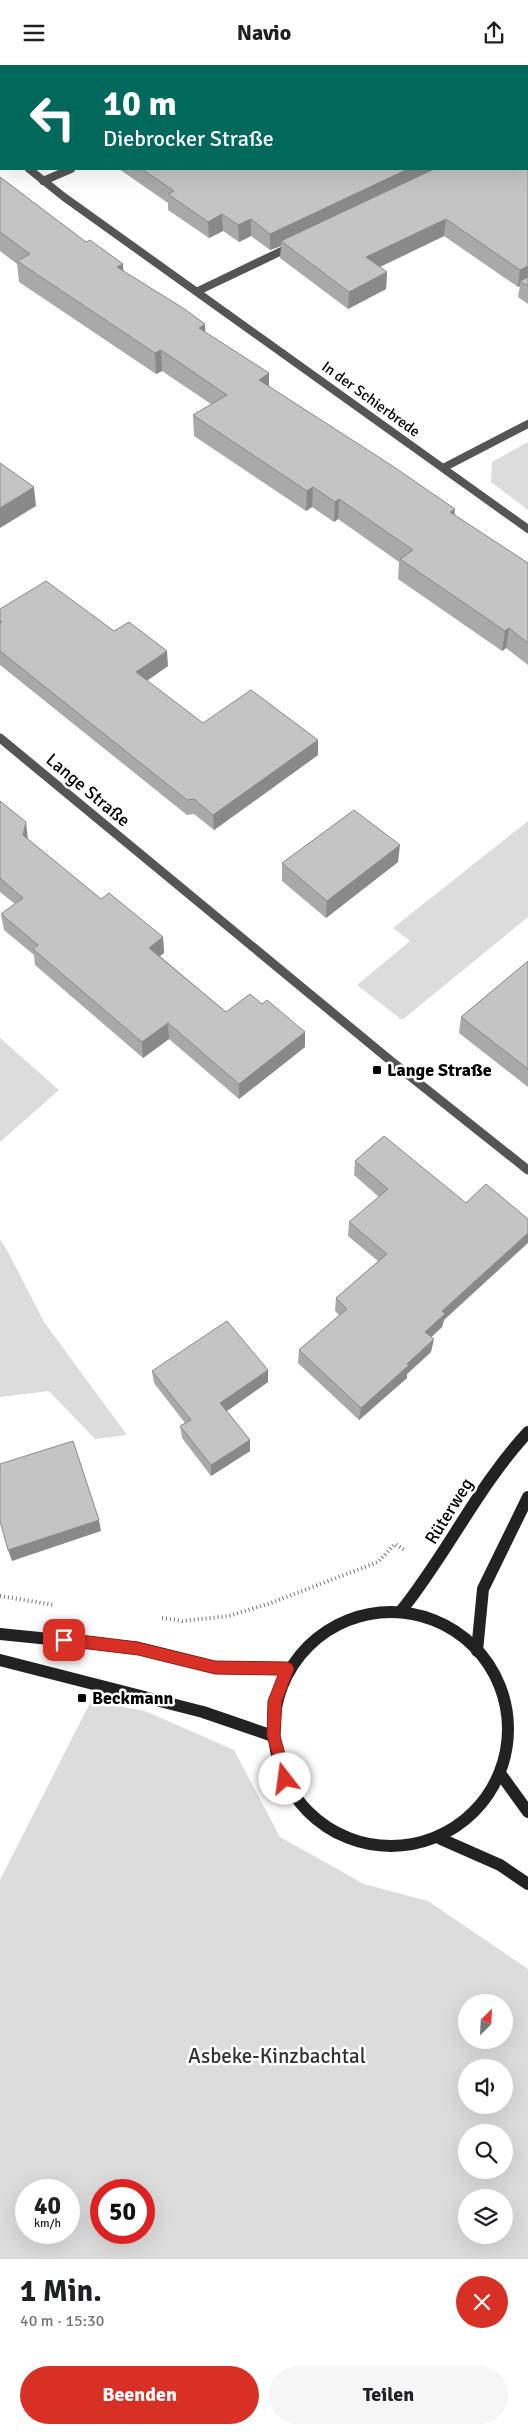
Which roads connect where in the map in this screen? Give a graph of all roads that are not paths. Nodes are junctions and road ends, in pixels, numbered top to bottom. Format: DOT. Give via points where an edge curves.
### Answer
graph roads {
  1 [pos="30,170"];
  2 [pos="68,170"];
  3 [pos="43,181"];
  4 [pos="299,243"];
  5 [pos="198,291"];
  6 [pos="528,425"];
  7 [pos="443,468"];
  8 [pos="528,529"];
  9 [pos="0,739"];
  10 [pos="528,1169"];
  11 [pos="528,1432"];
  12 [pos="528,1497"];
  13 [pos="401,1611"];
  14 [pos="0,1634"];
  15 [pos="477,1651"];
  16 [pos="0,1660"];
  17 [pos="287,1669"];
  18 [pos="273,1736"];
  19 [pos="502,1776"];
  20 [pos="528,1812"];
  21 [pos="441,1839"];
  22 [pos="528,1884"];
  1 -- 3 [label="street, In der Schierbrede"];
  2 -- 3 [label="street"];
  3 -- 5 [label="street, In der Schierbrede"];
  4 -- 5 [label="street"];
  5 -- 7 [label="street, In der Schierbrede"];
  6 -- 7 [label="street"];
  7 -- 8 [label="street, In der Schierbrede"];
  9 -- 10 [label="street, Lange Straße" via="391,1061"];
  11 -- 13 [label="main road, Rüterweg" via="508,1452 435,1567"];
  12 -- 15 [label="main road" via="483,1589"];
  13 -- 15 [label="main road" via="443,1624"];
  13 -- 17 [label="main road" via="356,1615 316,1635"];
  14 -- 17 [label="main road" via="138,1648 215,1667"];
  15 -- 19 [label="main road" via="501,1689 510,1732"];
  16 -- 18 [label="main road" via="203,1712"];
  17 -- 18 [label="main road" via="275,1701"];
  18 -- 21 [label="main road" via="285,1779 313,1816 352,1840 397,1849"];
  19 -- 20 [label="main road"];
  19 -- 21 [label="main road" via="478,1814"];
  21 -- 22 [label="main road" via="500,1865"];
}
